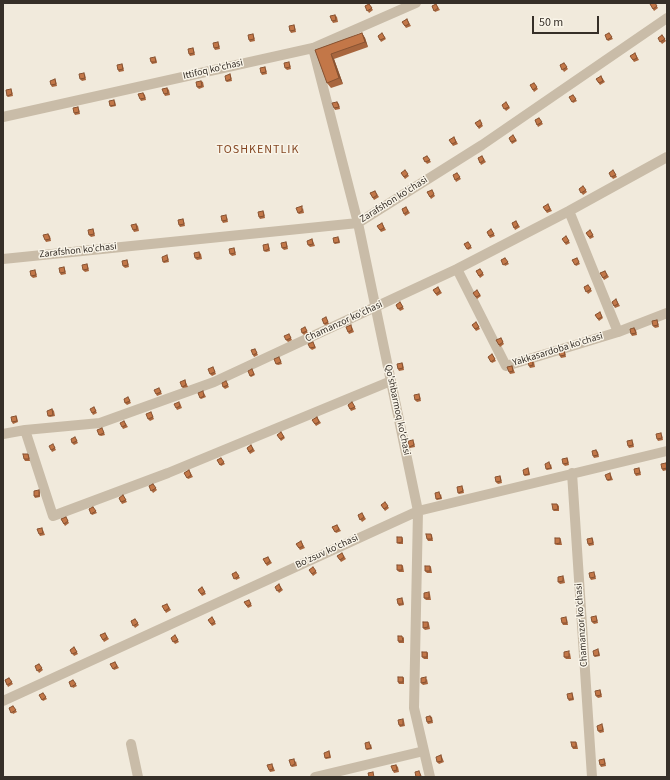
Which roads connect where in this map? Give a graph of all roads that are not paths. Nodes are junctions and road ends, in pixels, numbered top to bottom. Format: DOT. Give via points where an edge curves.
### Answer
graph roads {
  1 [pos="416,3"];
  2 [pos="667,18"];
  3 [pos="312,48"];
  4 [pos="3,117"];
  5 [pos="667,157"];
  6 [pos="569,211"];
  7 [pos="358,223"];
  8 [pos="3,259"];
  9 [pos="457,269"];
  10 [pos="375,308"];
  11 [pos="667,313"];
  12 [pos="618,332"];
  13 [pos="391,381"];
  14 [pos="26,430"];
  15 [pos="3,434"];
  16 [pos="667,451"];
  17 [pos="572,473"];
  18 [pos="418,511"];
  19 [pos="3,701"];
  20 [pos="131,744"];
  21 [pos="424,751"];
  22 [pos="138,777"];
  23 [pos="315,777"];
  24 [pos="430,777"];
  25 [pos="592,777"];
  1 -- 3 [label="street, Ittifoq ko'chasi"];
  2 -- 7 [label="street, Zarafshon ko'chasi" via="482,145"];
  3 -- 4 [label="street, Ittifoq ko'chasi"];
  3 -- 7 [label="street, Qo'shbarmoq ko'chasi"];
  5 -- 6 [label="street, Chamanzor ko'chasi"];
  6 -- 9 [label="street, Chamanzor ko'chasi"];
  6 -- 12 [label="street"];
  7 -- 8 [label="street, Zarafshon ko'chasi"];
  7 -- 10 [label="street, Qo'shbarmoq ko'chasi"];
  9 -- 10 [label="street, Chamanzor ko'chasi"];
  9 -- 12 [label="street, Yakkasardoba ko'chasi" via="506,366"];
  10 -- 13 [label="street, Qo'shbarmoq ko'chasi"];
  10 -- 14 [label="street, Chamanzor ko'chasi" via="214,382 100,423"];
  11 -- 12 [label="street, Yakkasardoba ko'chasi"];
  13 -- 14 [label="street" via="168,473 52,516"];
  13 -- 18 [label="street, Qo'shbarmoq ko'chasi"];
  14 -- 15 [label="street, Chamanzor ko'chasi"];
  16 -- 17 [label="street, Bo'zsuv ko'chasi"];
  17 -- 18 [label="street, Bo'zsuv ko'chasi"];
  17 -- 25 [label="street, Chamanzor ko'chasi"];
  18 -- 19 [label="street, Bo'zsuv ko'chasi"];
  18 -- 21 [label="street, Qo'shbarmoq ko'chasi" via="414,708"];
  20 -- 22 [label="street"];
  21 -- 23 [label="street"];
  21 -- 24 [label="street, Qo'shbarmoq ko'chasi"];
}
